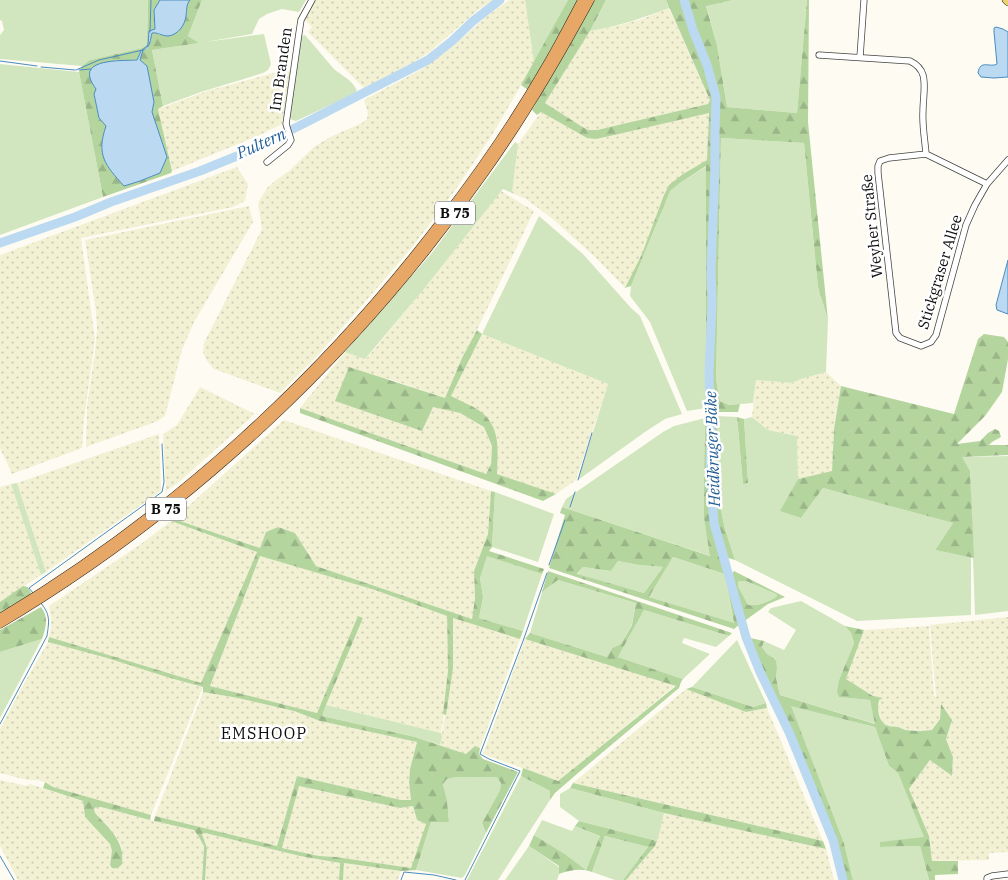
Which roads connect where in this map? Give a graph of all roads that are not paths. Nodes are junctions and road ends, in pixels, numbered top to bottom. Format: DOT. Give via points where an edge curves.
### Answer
graph roads {
  1 [pos="312,0"];
  2 [pos="582,0"];
  3 [pos="590,0"];
  4 [pos="864,0"];
  5 [pos="819,54"];
  6 [pos="860,57"];
  7 [pos="926,154"];
  8 [pos="1008,160"];
  9 [pos="267,162"];
  10 [pos="987,184"];
  11 [pos="931,342"];
  12 [pos="43,594"];
  13 [pos="32,602"];
  14 [pos="0,618"];
  15 [pos="0,624"];
  16 [pos="1008,874"];
  17 [pos="988,880"];
  1 -- 9 [label="street, Im Branden" via="301,20 287,118 291,140"];
  2 -- 12 [label="highway, B 75" via="545,68 471,182 410,261 344,337 270,412 192,481"];
  3 -- 12 [label="highway, B 75" via="564,48 486,171 414,265 349,341 280,412 196,486 132,536"];
  4 -- 6 [label="street"];
  5 -- 6 [label="street"];
  6 -- 7 [label="street" via="910,61 920,69 924,81 922,113"];
  7 -- 10 [label="street"];
  7 -- 11 [label="street, Weyher Straße" via="889,158 878,166 896,333 900,338 921,346"];
  8 -- 10 [label="street, Stickgraser Allee"];
  10 -- 11 [label="street, Stickgraser Allee" via="966,225 936,335"];
  12 -- 13 [label="highway, B 75"];
  13 -- 14 [label="highway, B 75"];
  13 -- 15 [label="highway, B 75"];
  16 -- 17 [label="street" via="992,876"];
}
